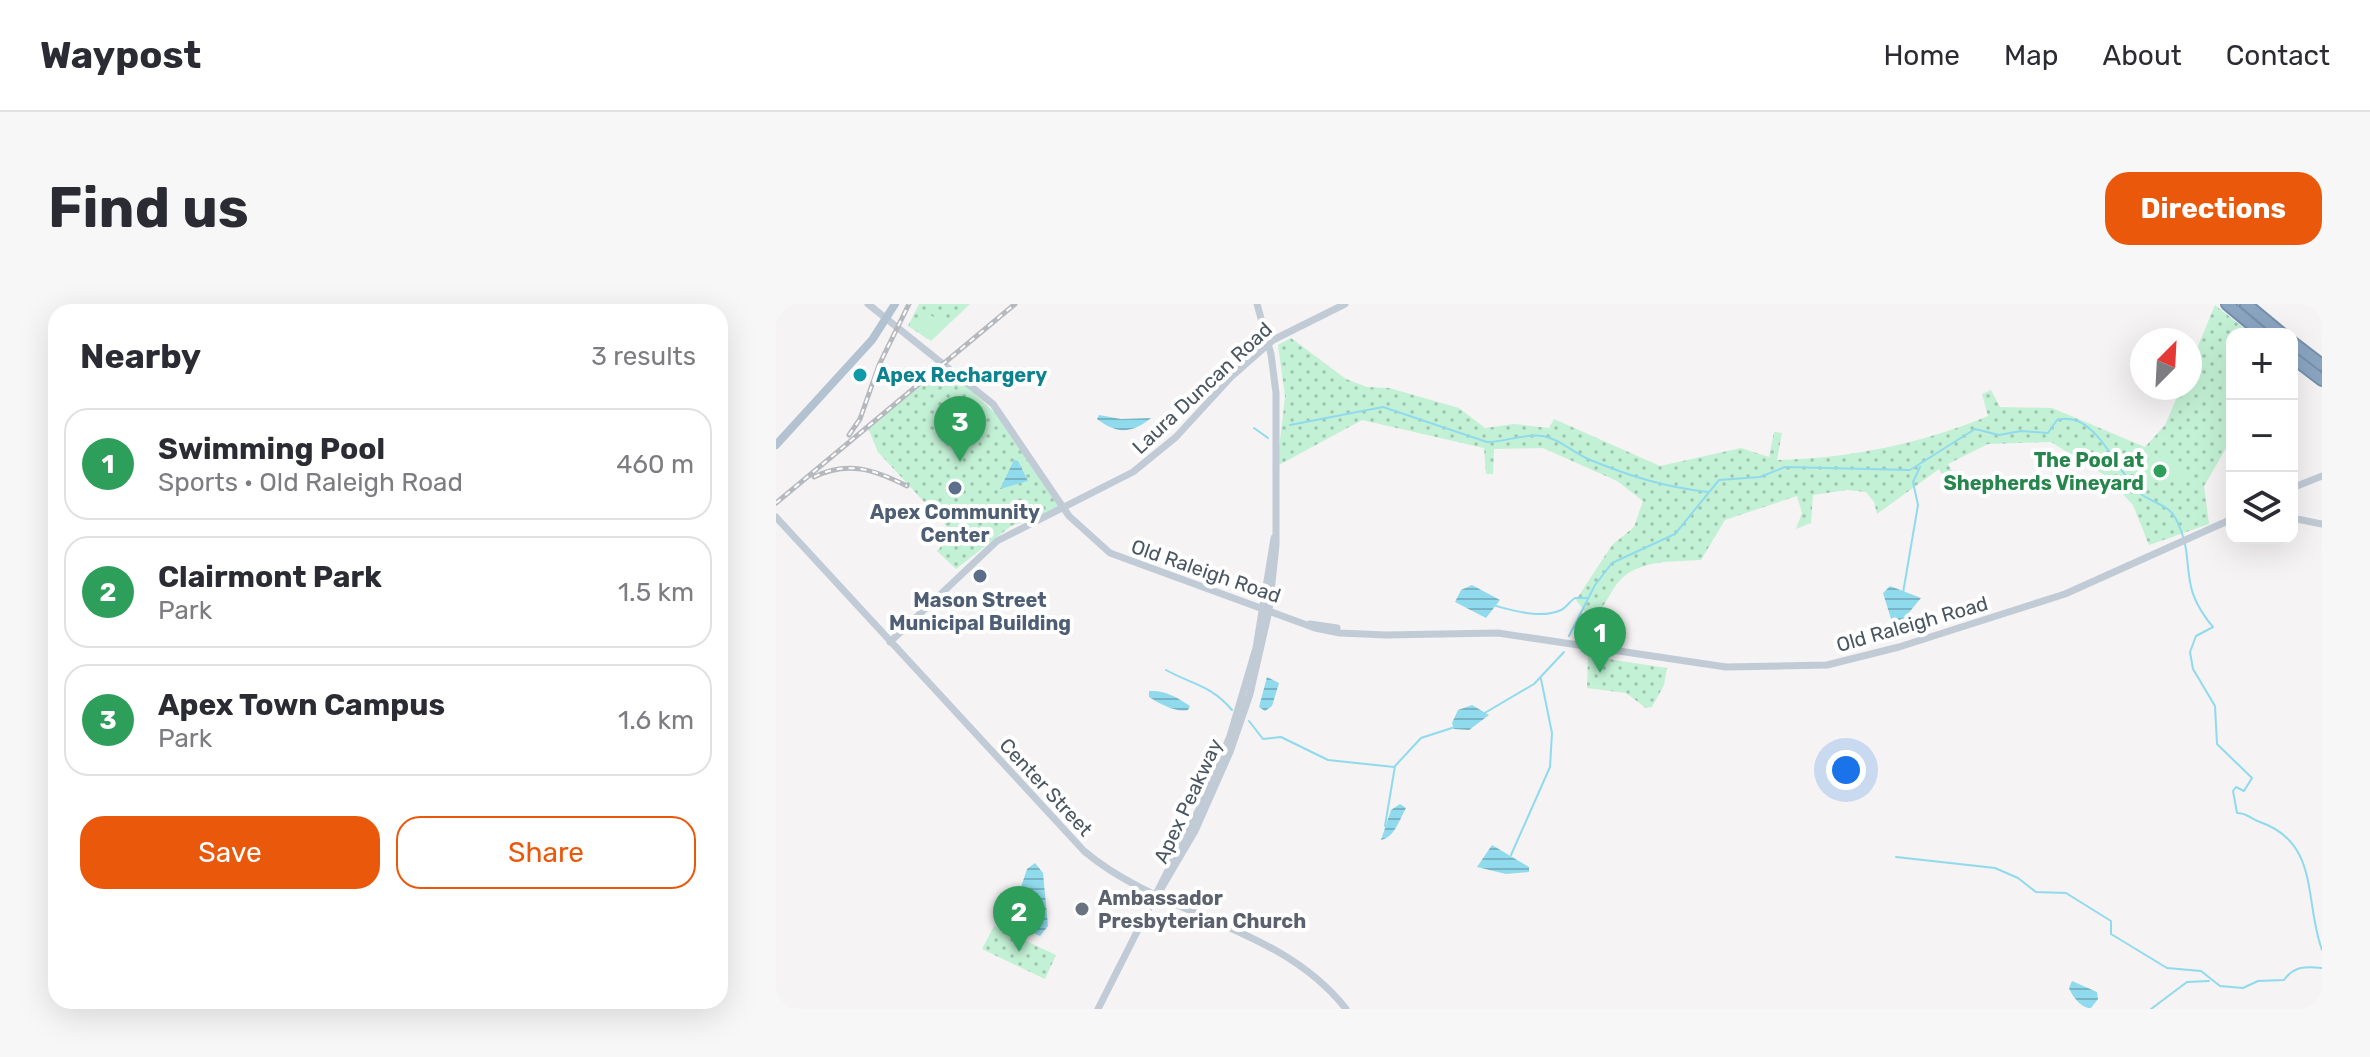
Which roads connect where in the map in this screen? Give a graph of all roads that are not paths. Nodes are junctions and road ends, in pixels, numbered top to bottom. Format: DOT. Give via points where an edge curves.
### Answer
graph roads {
  1 [pos="868,304"];
  2 [pos="895,304"];
  3 [pos="1257,304"];
  4 [pos="1345,304"];
  5 [pos="2227,304"];
  6 [pos="2246,304"];
  7 [pos="887,318"];
  8 [pos="2257,328"];
  9 [pos="2275,328"];
  10 [pos="1268,345"];
  11 [pos="2298,351"];
  12 [pos="2298,356"];
  13 [pos="2298,362"];
  14 [pos="2322,367"];
  15 [pos="2322,380"];
  16 [pos="776,445"];
  17 [pos="2322,476"];
  18 [pos="2298,486"];
  19 [pos="1062,507"];
  20 [pos="776,517"];
  21 [pos="2298,519"];
  22 [pos="2226,522"];
  23 [pos="2322,524"];
  24 [pos="1266,610"];
  25 [pos="890,642"];
  26 [pos="1158,894"];
  27 [pos="1098,1009"];
  28 [pos="1346,1009"];
  1 -- 7 [label="main road, Old Raleigh Road"];
  2 -- 7 [label="main road"];
  3 -- 10 [label="main road, Apex Peakway"];
  4 -- 10 [label="main road, Laura Duncan Road"];
  5 -- 8 [label="highway"];
  6 -- 9 [label="highway"];
  7 -- 16 [label="main road"];
  7 -- 19 [label="main road, Old Raleigh Road" via="993,404"];
  10 -- 19 [label="main road, Laura Duncan Road" via="1162,450 1125,477"];
  10 -- 24 [label="main road, Apex Peakway" via="1277,415"];
  11 -- 14 [label="highway"];
  12 -- 14 [label="highway"];
  13 -- 15 [label="highway"];
  17 -- 18 [label="main road"];
  19 -- 24 [label="main road, Old Raleigh Road" via="1110,553"];
  19 -- 25 [label="main road, Laura Duncan Road" via="997,541"];
  20 -- 25 [label="main road, Center Street"];
  21 -- 23 [label="main road"];
  22 -- 24 [label="main road, Old Raleigh Road" via="2065,594 1831,665 1726,667 1489,632 1346,632"];
  24 -- 26 [label="main road, Apex Peakway" via="1256,673 1230,752 1195,831"];
  25 -- 26 [label="main road, Center Street" via="1084,851"];
  26 -- 27 [label="main road, Apex Peakway"];
  26 -- 28 [label="main road, Center Street" via="1293,960 1324,982"];
}
